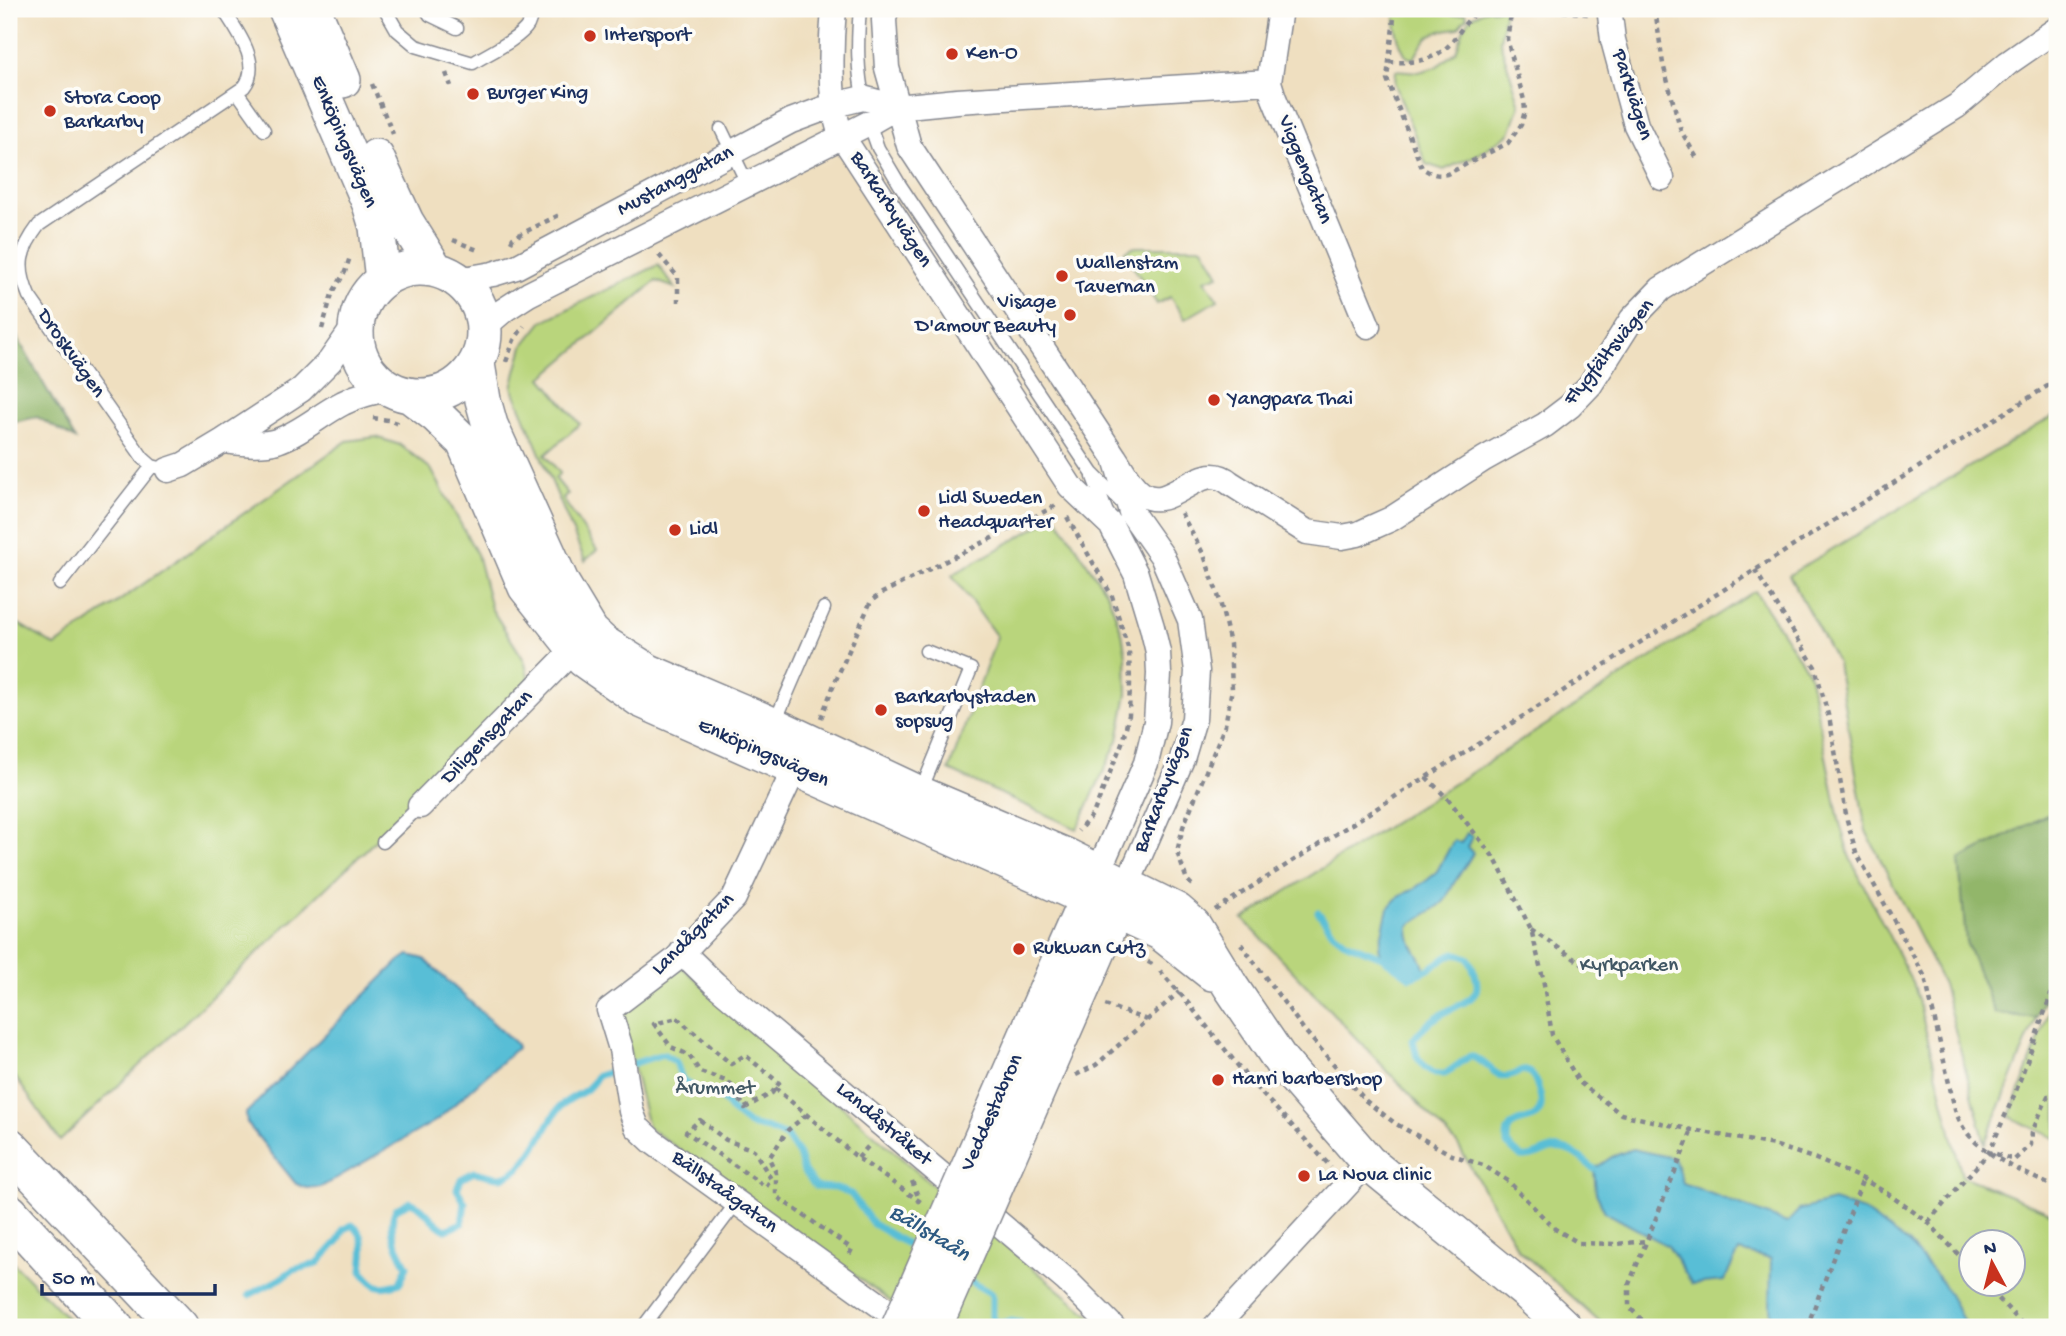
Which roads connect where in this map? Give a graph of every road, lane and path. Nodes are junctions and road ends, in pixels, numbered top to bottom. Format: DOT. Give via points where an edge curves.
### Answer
graph roads {
  1 [pos="223,9"];
  2 [pos="286,9"];
  3 [pos="313,9"];
  4 [pos="385,9"];
  5 [pos="426,9"];
  6 [pos="529,9"];
  7 [pos="834,9"];
  8 [pos="860,9"];
  9 [pos="886,9"];
  10 [pos="1280,9"];
  11 [pos="1395,9"];
  12 [pos="1483,9"];
  13 [pos="1512,9"];
  14 [pos="1544,9"];
  15 [pos="1655,9"];
  16 [pos="1600,11"];
  17 [pos="457,28"];
  18 [pos="2057,29"];
  19 [pos="1389,62"];
  20 [pos="368,72"];
  21 [pos="1269,82"];
  22 [pos="237,92"];
  23 [pos="863,98"];
  24 [pos="834,105"];
  25 [pos="897,107"];
  26 [pos="869,123"];
  27 [pos="264,130"];
  28 [pos="393,134"];
  29 [pos="842,136"];
  30 [pos="726,141"];
  31 [pos="1697,158"];
  32 [pos="1662,178"];
  33 [pos="747,183"];
  34 [pos="491,250"];
  35 [pos="353,251"];
  36 [pos="656,252"];
  37 [pos="447,262"];
  38 [pos="383,280"];
  39 [pos="678,302"];
  40 [pos="529,320"];
  41 [pos="356,324"];
  42 [pos="1368,326"];
  43 [pos="484,327"];
  44 [pos="319,336"];
  45 [pos="491,364"];
  46 [pos="2057,380"];
  47 [pos="402,404"];
  48 [pos="365,419"];
  49 [pos="223,441"];
  50 [pos="1115,458"];
  51 [pos="160,468"];
  52 [pos="1092,473"];
  53 [pos="1054,495"];
  54 [pos="1059,503"];
  55 [pos="1121,519"];
  56 [pos="1193,534"];
  57 [pos="1755,570"];
  58 [pos="60,584"];
  59 [pos="1220,601"];
  60 [pos="824,608"];
  61 [pos="583,641"];
  62 [pos="926,651"];
  63 [pos="820,721"];
  64 [pos="766,739"];
  65 [pos="795,768"];
  66 [pos="1426,777"];
  67 [pos="920,794"];
  68 [pos="420,806"];
  69 [pos="1073,840"];
  70 [pos="383,842"];
  71 [pos="1177,852"];
  72 [pos="1196,889"];
  73 [pos="1107,892"];
  74 [pos="1210,905"];
  75 [pos="1214,910"];
  76 [pos="1222,920"];
  77 [pos="1531,929"];
  78 [pos="1238,939"];
  79 [pos="682,952"];
  80 [pos="1137,957"];
  81 [pos="1617,958"];
  82 [pos="2057,978"];
  83 [pos="1080,989"];
  84 [pos="1179,992"];
  85 [pos="610,1010"];
  86 [pos="1147,1020"];
  87 [pos="1072,1077"];
  88 [pos="775,1088"];
  89 [pos="2057,1097"];
  90 [pos="806,1115"];
  91 [pos="1692,1130"];
  92 [pos="687,1132"];
  93 [pos="9,1147"];
  94 [pos="1313,1149"];
  95 [pos="1989,1152"];
  96 [pos="1368,1162"];
  97 [pos="911,1179"];
  98 [pos="1863,1179"];
  99 [pos="2057,1188"];
  100 [pos="919,1200"];
  101 [pos="737,1202"];
  102 [pos="926,1205"];
  103 [pos="9,1213"];
  104 [pos="1928,1222"];
  105 [pos="1646,1241"];
  106 [pos="1958,1254"];
  107 [pos="845,1263"];
  108 [pos="1999,1298"];
  109 [pos="114,1327"];
  110 [pos="179,1327"];
  111 [pos="643,1327"];
  112 [pos="899,1327"];
  113 [pos="910,1327"];
  114 [pos="934,1327"];
  115 [pos="1113,1327"];
  116 [pos="1215,1327"];
  117 [pos="1564,1327"];
  118 [pos="1649,1327"];
  119 [pos="1807,1327"];
  120 [pos="2025,1327"];
  1 -- 22 [label="lane" via="247,51 251,70 251,78"];
  2 -- 38 [label="street, Enköpingsvägen" via="370,204"];
  3 -- 37 [label="street, Enköpingsvägen" via="406,222"];
  4 -- 6 [label="lane" via="397,30 416,46 472,63 521,33 531,17"];
  5 -- 17 [label="lane"];
  7 -- 24 [label="street, Barkarbyvägen"];
  8 -- 23 [label="lane, Barkarbyvägen" via="857,46"];
  9 -- 25 [label="street, Barkarbyvägen" via="887,68"];
  10 -- 21 [label="street, Viggengatan"];
  11 -- 19 [label="path"];
  12 -- 19 [label="path" via="1466,20 1452,42 1437,54 1418,63"];
  13 -- 19 [label="path" via="1507,39 1524,100 1521,125 1508,143 1447,174 1438,176 1422,168 1387,79"];
  14 -- 16 [label="path"];
  15 -- 31 [label="path" via="1662,65 1681,131"];
  16 -- 32 [label="street, Parkvägen" via="1610,15 1636,125"];
  18 -- 50 [label="street, Flygfältsvägen" via="1957,106 1661,289 1632,319 1590,385 1570,406 1391,519 1342,537 1307,532 1222,477 1212,475 1155,498 1143,495"];
  20 -- 28 [label="path"];
  21 -- 25 [label="street, Mustanggatan"];
  21 -- 42 [label="street, Viggengatan"];
  22 -- 27 [label="lane"];
  22 -- 51 [label="lane, Droskvägen" via="39,225 27,241 22,259 21,277 29,296 143,458"];
  23 -- 24 [label="street, Mustanggatan"];
  23 -- 25 [label="street, Mustanggatan"];
  23 -- 26 [label="lane, Barkarbyvägen"];
  24 -- 29 [label="street, Barkarbyvägen"];
  24 -- 30 [label="street, Mustanggatan"];
  25 -- 26 [label="street, Mustanggatan"];
  25 -- 50 [label="street, Barkarbyvägen" via="909,146"];
  26 -- 29 [label="street, Mustanggatan"];
  26 -- 52 [label="lane, Barkarbyvägen" via="900,185"];
  29 -- 33 [label="street, Mustanggatan"];
  29 -- 55 [label="street, Barkarbyvägen" via="1070,486"];
  30 -- 33 [label="lane"];
  30 -- 37 [label="street, Mustanggatan" via="516,267 493,274"];
  33 -- 43 [label="street, Mustanggatan" via="529,294"];
  34 -- 37 [label="path"];
  35 -- 44 [label="path" via="332,294"];
  36 -- 39 [label="path" via="678,278"];
  37 -- 38 [label="street" via="408,269"];
  37 -- 43 [label="street" via="479,305"];
  38 -- 41 [label="street" via="364,300"];
  40 -- 45 [label="path"];
  41 -- 47 [label="street" via="362,359"];
  41 -- 49 [label="street" via="330,361 301,390"];
  43 -- 45 [label="street"];
  45 -- 47 [label="street" via="448,390"];
  45 -- 61 [label="street, Enköpingsvägen" via="483,400 490,425"];
  46 -- 57 [label="path"];
  47 -- 48 [label="path" via="388,420"];
  47 -- 49 [label="street" via="358,396 276,441"];
  47 -- 61 [label="street, Enköpingsvägen" via="436,415 464,442 526,587"];
  49 -- 51 [label="street" via="183,465"];
  50 -- 55 [label="street, Barkarbyvägen"];
  51 -- 58 [label="lane"];
  52 -- 55 [label="lane, Barkarbyvägen"];
  52 -- 55 [label="lane, Barkarbyvägen"];
  53 -- 54 [label="path"];
  54 -- 63 [label="path" via="871,601"];
  54 -- 69 [label="path" via="1112,596 1129,651 1129,715 1122,743 1093,814"];
  55 -- 73 [label="street, Barkarbyvägen" via="1158,652 1159,692 1146,763"];
  55 -- 73 [label="street, Barkarbyvägen" via="1162,556 1191,620 1197,671 1194,719 1182,759"];
  56 -- 59 [label="path"];
  57 -- 66 [label="path"];
  57 -- 95 [label="path" via="1815,667 1856,852 1925,977 1955,1110 1965,1130"];
  60 -- 64 [label="lane"];
  61 -- 64 [label="street, Enköpingsvägen" via="584,660 641,700"];
  61 -- 68 [label="street, Diligensgatan"];
  62 -- 67 [label="lane" via="971,669"];
  64 -- 65 [label="street, Enköpingsvägen"];
  64 -- 67 [label="street, Enköpingsvägen"];
  65 -- 73 [label="street, Enköpingsvägen"];
  65 -- 79 [label="street, Landågatan" via="734,898"];
  66 -- 75 [label="path"];
  66 -- 77 [label="path" via="1495,859"];
  67 -- 73 [label="street, Enköpingsvägen" via="1066,856"];
  68 -- 70 [label="lane, Diligensgatan"];
  71 -- 72 [label="path" via="1187,880"];
  73 -- 83 [label="street, Veddestabron"];
  73 -- 96 [label="street, Enköpingsvägen" via="1231,987 1281,1061"];
  74 -- 75 [label="path"];
  75 -- 76 [label="path"];
  77 -- 81 [label="path" via="1588,968"];
  77 -- 91 [label="path" via="1552,1035 1579,1082 1621,1114"];
  78 -- 105 [label="path" via="1304,1030 1366,1101 1396,1124 1508,1181 1555,1229 1579,1243"];
  79 -- 85 [label="street, Landågatan"];
  79 -- 115 [label="street, Landåstråket" via="1066,1280"];
  80 -- 84 [label="path" via="1156,966"];
  82 -- 95 [label="path"];
  83 -- 86 [label="path"];
  83 -- 112 [label="street, Veddestabron, bridge"];
  83 -- 114 [label="street, Veddestabron, bridge"];
  84 -- 86 [label="path"];
  84 -- 94 [label="path" via="1251,1082"];
  85 -- 101 [label="street, Bällstaågatan" via="638,1127"];
  86 -- 87 [label="path" via="1096,1065"];
  88 -- 88 [label="path" via="745,1108 729,1082 700,1072 689,1055 671,1047 653,1024 677,1018 731,1064 745,1055 779,1083"];
  88 -- 90 [label="path"];
  89 -- 95 [label="path" via="2048,1096 2031,1145 2014,1160"];
  90 -- 100 [label="path"];
  90 -- 107 [label="path" via="788,1130 769,1158 776,1173 776,1196 852,1249"];
  91 -- 98 [label="path" via="1774,1145"];
  91 -- 105 [label="path"];
  92 -- 92 [label="path" via="700,1121 726,1140 754,1150 772,1179 766,1187"];
  93 -- 110 [label="highway"];
  95 -- 99 [label="path"];
  95 -- 104 [label="path"];
  96 -- 116 [label="street"];
  96 -- 117 [label="street, Enköpingsvägen"];
  97 -- 100 [label="path"];
  98 -- 104 [label="path"];
  98 -- 119 [label="path"];
  100 -- 102 [label="path"];
  101 -- 111 [label="lane"];
  101 -- 113 [label="street, Bällstaågatan"];
  103 -- 109 [label="highway"];
  104 -- 106 [label="path"];
  105 -- 118 [label="path" via="1629,1284 1629,1307"];
  108 -- 120 [label="path"];
}
